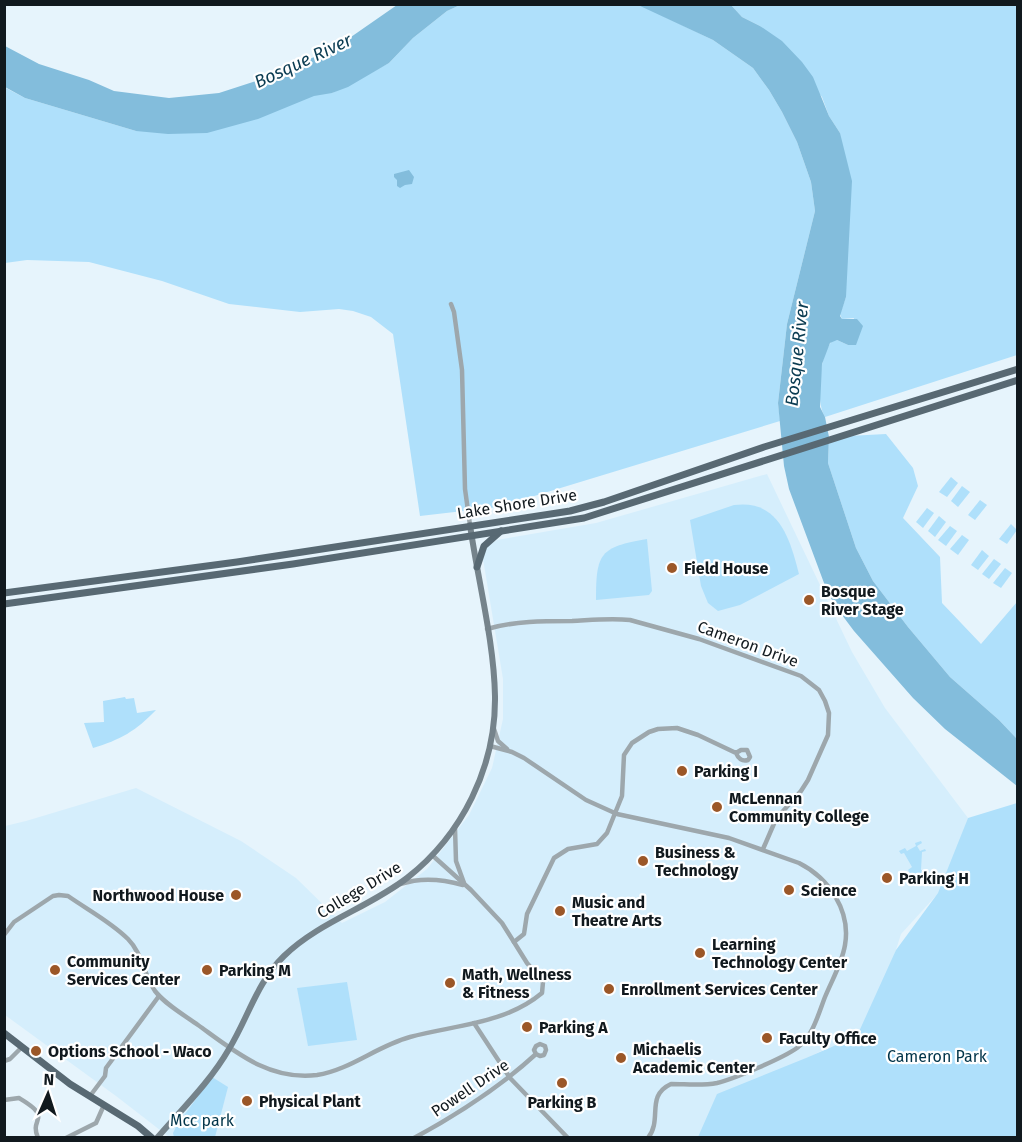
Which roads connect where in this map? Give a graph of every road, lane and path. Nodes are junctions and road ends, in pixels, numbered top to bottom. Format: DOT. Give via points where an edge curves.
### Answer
graph roads {
  1 [pos="451,304"];
  2 [pos="1017,369"];
  3 [pos="1017,380"];
  4 [pos="470,525"];
  5 [pos="502,531"];
  6 [pos="471,534"];
  7 [pos="477,567"];
  8 [pos="4,593"];
  9 [pos="4,604"];
  10 [pos="487,629"];
  11 [pos="493,727"];
  12 [pos="490,746"];
  13 [pos="512,752"];
  14 [pos="736,753"];
  15 [pos="615,814"];
  16 [pos="455,828"];
  17 [pos="763,849"];
  18 [pos="432,855"];
  19 [pos="466,885"];
  20 [pos="396,886"];
  21 [pos="4,935"];
  22 [pos="514,942"];
  23 [pos="159,996"];
  24 [pos="474,1023"];
  25 [pos="4,1033"];
  26 [pos="22,1047"];
  27 [pos="230,1048"];
  28 [pos="536,1054"];
  29 [pos="4,1061"];
  30 [pos="510,1078"];
  31 [pos="90,1096"];
  32 [pos="4,1100"];
  33 [pos="104,1105"];
  34 [pos="38,1137"];
  35 [pos="66,1137"];
  36 [pos="152,1137"];
  37 [pos="157,1137"];
  38 [pos="414,1137"];
  39 [pos="568,1137"];
  40 [pos="648,1137"];
  1 -- 4 [label="street" via="462,370 465,489"];
  2 -- 4 [label="main road, Lake Shore Drive" via="585,507"];
  3 -- 5 [label="main road, Lake Shore Drive" via="597,514"];
  4 -- 6 [label="street, College Drive"];
  4 -- 8 [label="main road, Lake Shore Drive"];
  5 -- 6 [label="main road, Lake Shore Drive"];
  5 -- 7 [label="main road" via="484,546"];
  6 -- 7 [label="street, College Drive"];
  6 -- 9 [label="main road, Lake Shore Drive" via="293,564"];
  7 -- 10 [label="street, College Drive"];
  10 -- 11 [label="street, College Drive" via="494,682"];
  10 -- 17 [label="street, Cameron Drive" via="530,622 630,620 731,650 811,683 819,690 829,713 828,735 808,780 776,819"];
  11 -- 12 [label="street, College Drive"];
  11 -- 13 [label="street" via="498,741"];
  12 -- 13 [label="street"];
  12 -- 16 [label="street, College Drive" via="479,783"];
  13 -- 15 [label="street"];
  14 -- 15 [label="street" via="677,728 649,732 632,743 624,755 624,785"];
  15 -- 17 [label="street" via="708,832"];
  15 -- 22 [label="street" via="597,844 568,849 554,858 527,914 524,934"];
  16 -- 18 [label="street, College Drive"];
  16 -- 19 [label="street" via="456,861"];
  17 -- 40 [label="street" via="810,868 838,901 846,944 817,1018 804,1041 787,1054 719,1082 664,1087 658,1093 655,1126"];
  18 -- 19 [label="street"];
  18 -- 20 [label="street, College Drive"];
  19 -- 20 [label="street" via="426,879"];
  19 -- 22 [label="street" via="502,923"];
  20 -- 27 [label="street, College Drive" via="313,933 284,956 258,989"];
  21 -- 23 [label="street" via="14,922 53,896 68,896 130,940"];
  22 -- 24 [label="street" via="543,982 543,990 520,1009"];
  23 -- 27 [label="street"];
  23 -- 31 [label="street"];
  24 -- 27 [label="street" via="408,1037 344,1067 316,1075 272,1070"];
  24 -- 30 [label="street"];
  25 -- 26 [label="main road"];
  26 -- 29 [label="street"];
  26 -- 31 [label="main road"];
  27 -- 37 [label="street, College Drive"];
  28 -- 30 [label="street, Powell Drive"];
  30 -- 38 [label="street, Powell Drive" via="453,1117"];
  30 -- 39 [label="street"];
  31 -- 33 [label="main road"];
  32 -- 34 [label="street" via="19,1098 36,1111 34,1127"];
  33 -- 35 [label="street" via="96,1123"];
  33 -- 36 [label="main road"];
}
